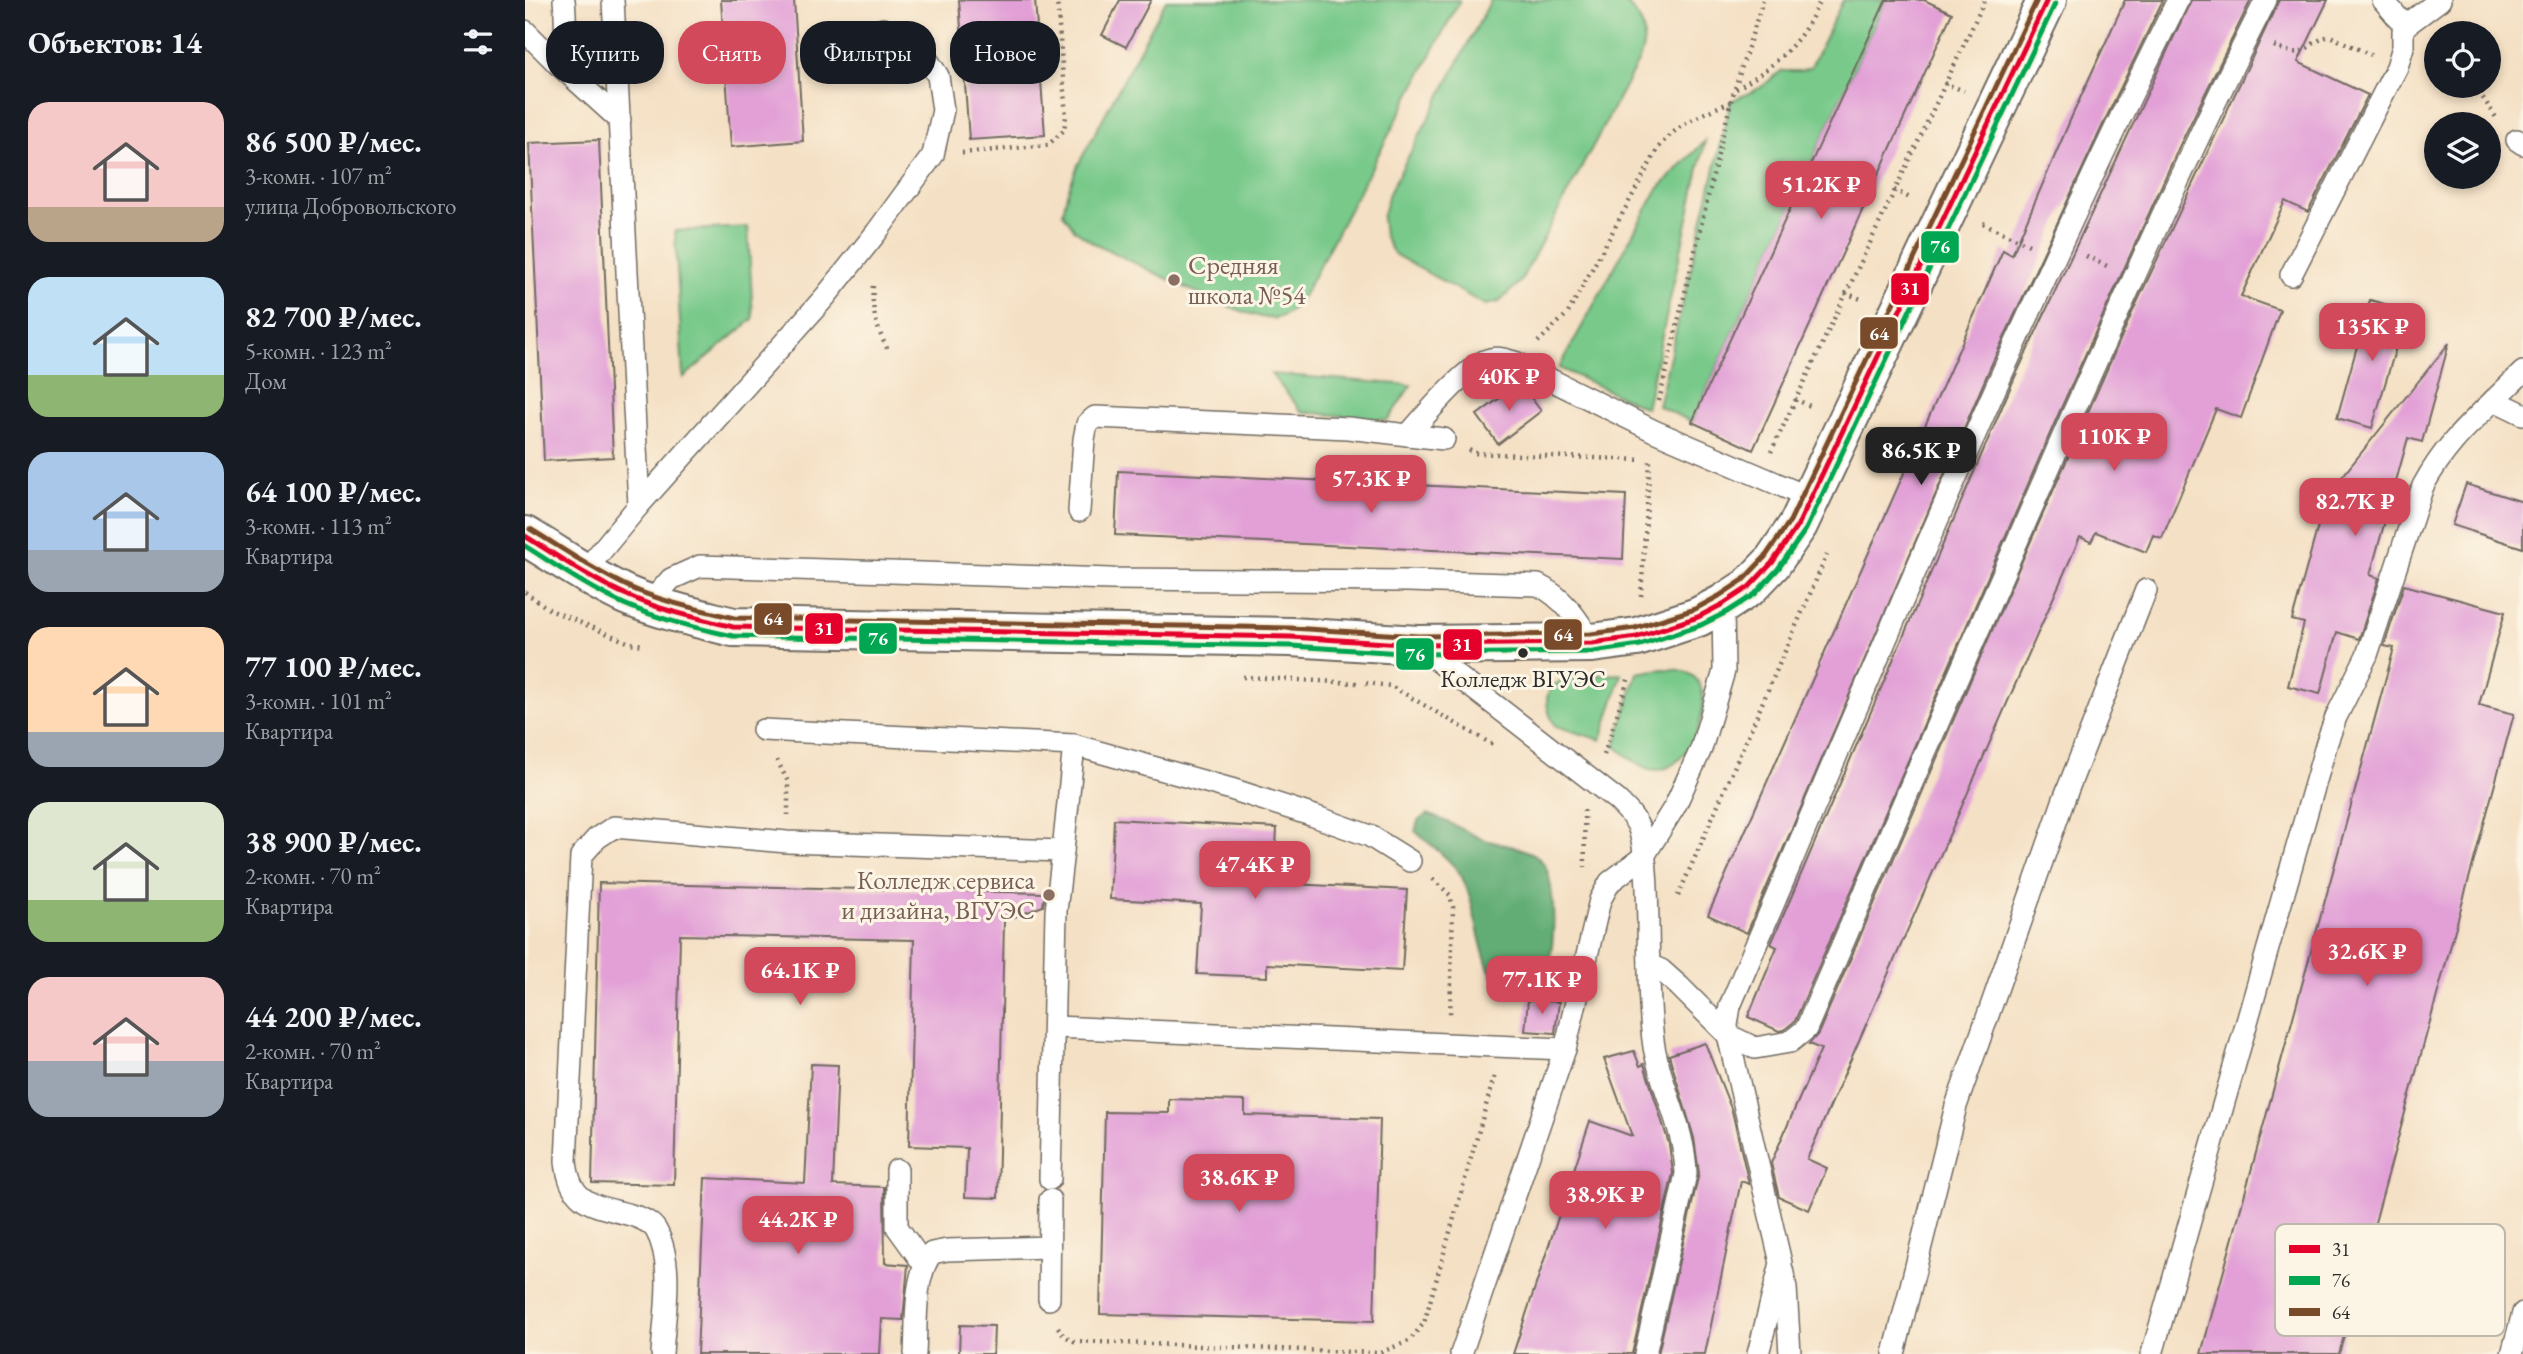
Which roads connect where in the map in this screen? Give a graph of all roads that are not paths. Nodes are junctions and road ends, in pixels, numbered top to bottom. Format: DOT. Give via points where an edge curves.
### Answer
graph roads {
  1 [pos="564,0"];
  2 [pos="613,0"];
  3 [pos="2047,0"];
  4 [pos="2178,0"];
  5 [pos="2266,0"];
  6 [pos="2383,0"];
  7 [pos="2440,0"];
  8 [pos="566,21"];
  9 [pos="2405,26"];
  10 [pos="525,31"];
  11 [pos="546,52"];
  12 [pos="936,73"];
  13 [pos="580,84"];
  14 [pos="620,120"];
  15 [pos="2291,275"];
  16 [pos="2523,372"];
  17 [pos="2494,400"];
  18 [pos="2523,414"];
  19 [pos="1408,435"];
  20 [pos="1444,439"];
  21 [pos="1810,498"];
  22 [pos="639,505"];
  23 [pos="1079,511"];
  24 [pos="525,536"];
  25 [pos="585,572"];
  26 [pos="2146,590"];
  27 [pos="650,603"];
  28 [pos="1723,604"];
  29 [pos="1592,643"];
  30 [pos="1418,645"];
  31 [pos="763,730"];
  32 [pos="1074,745"];
  33 [pos="1063,851"];
  34 [pos="1644,856"];
  35 [pos="1410,861"];
  36 [pos="1649,965"];
  37 [pos="1055,1027"];
  38 [pos="1728,1035"];
  39 [pos="1565,1049"];
  40 [pos="897,1170"];
  41 [pos="1049,1179"];
  42 [pos="1050,1200"];
  43 [pos="1049,1247"];
  44 [pos="923,1263"];
  45 [pos="1781,1263"];
  46 [pos="1049,1299"];
  47 [pos="2523,1313"];
  48 [pos="661,1354"];
  49 [pos="915,1354"];
  50 [pos="1461,1354"];
  51 [pos="1645,1354"];
  52 [pos="1758,1354"];
  53 [pos="1790,1354"];
  54 [pos="1894,1354"];
  55 [pos="2152,1354"];
  56 [pos="2512,1354"];
  1 -- 8 [label="lane"];
  2 -- 14 [label="lane"];
  3 -- 21 [label="main road"];
  4 -- 38 [label="lane" via="2057,251 1909,586 1730,1006"];
  5 -- 38 [label="lane" via="2134,277 1806,1029 1790,1042 1755,1048"];
  6 -- 9 [label="lane"];
  7 -- 9 [label="lane"];
  9 -- 15 [label="lane" via="2397,67"];
  10 -- 11 [label="lane"];
  12 -- 22 [label="lane" via="943,110 933,155 825,296"];
  13 -- 14 [label="lane"];
  14 -- 22 [label="lane"];
  16 -- 17 [label="lane"];
  17 -- 18 [label="lane"];
  17 -- 55 [label="lane" via="2450,443 2423,486 2367,655 2336,717"];
  19 -- 20 [label="lane"];
  19 -- 21 [label="lane" via="1464,377 1486,359 1500,358"];
  19 -- 23 [label="lane" via="1348,428 1095,417 1087,424 1084,439"];
  21 -- 28 [label="main road" via="1772,563 1749,587"];
  22 -- 25 [label="lane"];
  24 -- 25 [label="main road"];
  25 -- 27 [label="main road"];
  26 -- 54 [label="lane" via="2064,799 1956,1106"];
  27 -- 29 [label="lane" via="671,579 700,566 1538,585 1566,606"];
  27 -- 30 [label="main road" via="733,627 1291,637"];
  28 -- 29 [label="main road" via="1637,637"];
  28 -- 34 [label="lane" via="1724,671 1713,715 1675,806"];
  29 -- 30 [label="main road"];
  30 -- 34 [label="lane" via="1617,800 1638,827"];
  31 -- 32 [label="lane"];
  32 -- 33 [label="lane"];
  32 -- 35 [label="lane" via="1314,816 1370,836"];
  33 -- 37 [label="lane" via="1056,911"];
  33 -- 48 [label="lane" via="787,842 614,827 581,856 567,1178 584,1202 645,1219 655,1227 667,1277"];
  34 -- 36 [label="lane"];
  34 -- 39 [label="lane" via="1610,882 1600,900"];
  36 -- 38 [label="lane" via="1661,970"];
  36 -- 51 [label="lane" via="1655,1048 1685,1151 1686,1174"];
  37 -- 39 [label="lane"];
  37 -- 41 [label="lane"];
  38 -- 45 [label="lane"];
  39 -- 50 [label="lane"];
  40 -- 44 [label="lane" via="897,1227"];
  42 -- 43 [label="lane"];
  43 -- 44 [label="lane" via="947,1250 932,1253"];
  43 -- 46 [label="lane"];
  44 -- 49 [label="lane"];
  45 -- 52 [label="lane"];
  45 -- 53 [label="lane"];
  47 -- 56 [label="lane"];
}
